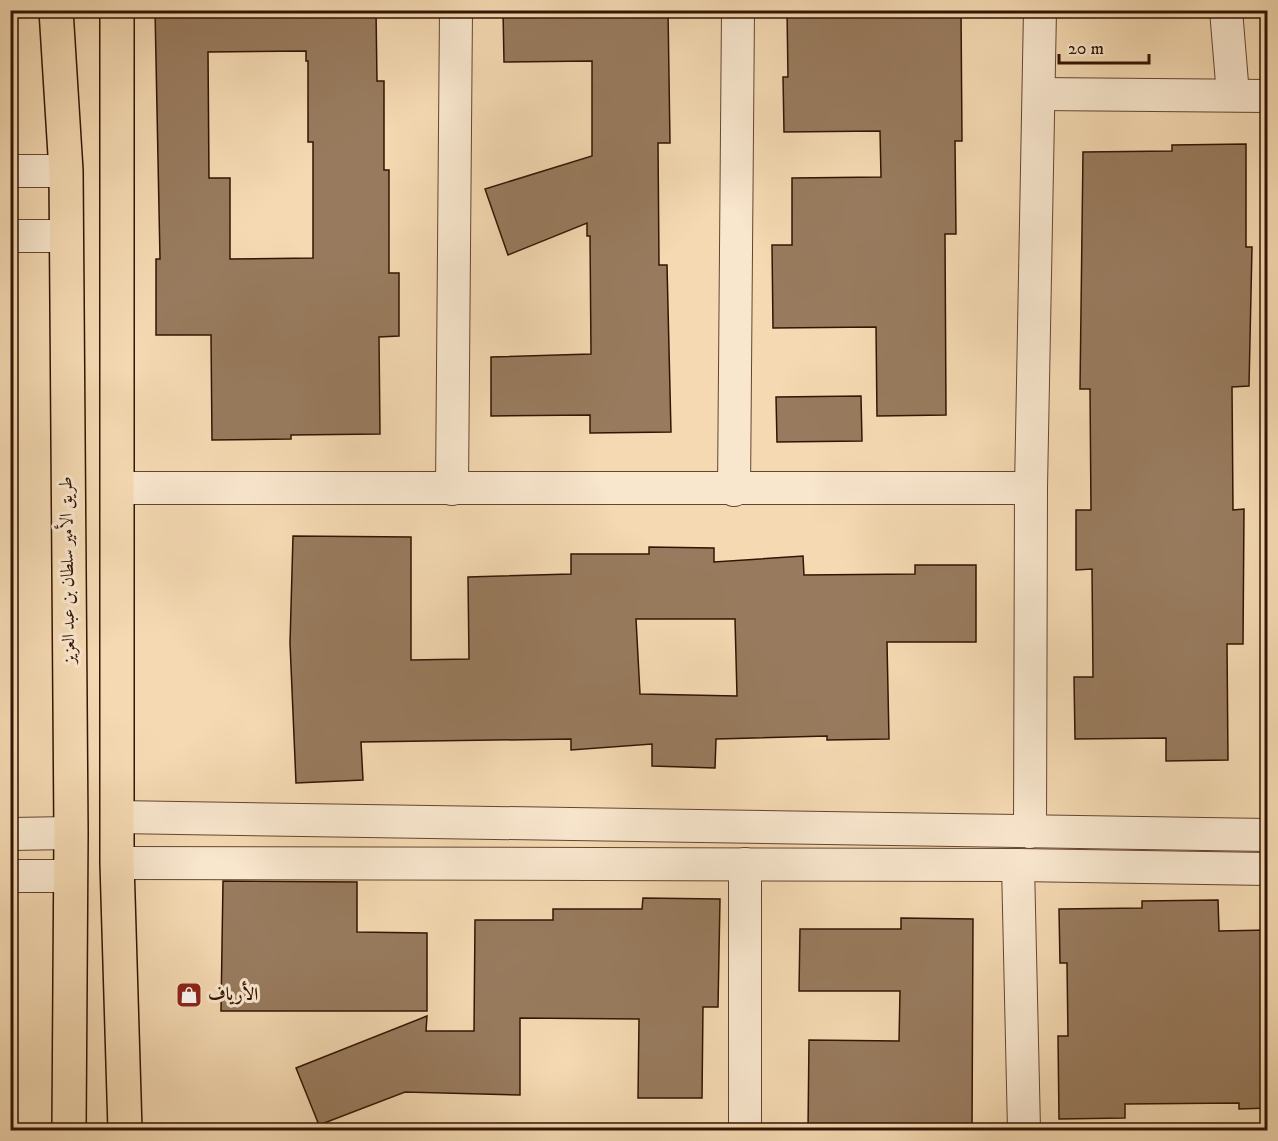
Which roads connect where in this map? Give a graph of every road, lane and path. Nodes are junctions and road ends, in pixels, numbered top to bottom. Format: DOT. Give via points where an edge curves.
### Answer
graph roads {
  1 [pos="56,10"];
  2 [pos="117,10"];
  3 [pos="456,10"];
  4 [pos="738,10"];
  5 [pos="1041,10"];
  6 [pos="1226,10"];
  7 [pos="1039,94"];
  8 [pos="1233,96"];
  9 [pos="1268,96"];
  10 [pos="10,171"];
  11 [pos="66,171"];
  12 [pos="10,236"];
  13 [pos="65,236"];
  14 [pos="118,488"];
  15 [pos="1031,488"];
  16 [pos="452,489"];
  17 [pos="734,490"];
  18 [pos="117,817"];
  19 [pos="1030,831"];
  20 [pos="71,833"];
  21 [pos="10,834"];
  22 [pos="1268,835"];
  23 [pos="117,862"];
  24 [pos="745,864"];
  25 [pos="1018,865"];
  26 [pos="1268,868"];
  27 [pos="10,876"];
  28 [pos="70,876"];
  29 [pos="69,1131"];
  30 [pos="124,1131"];
  31 [pos="745,1131"];
  32 [pos="1024,1131"];
  1 -- 11 [label="main road, طريق الأمير سلطان بن عبد العزيز"];
  2 -- 14 [label="main road"];
  3 -- 16 [label="street"];
  4 -- 17 [label="street"];
  5 -- 7 [label="street"];
  6 -- 8 [label="street"];
  7 -- 8 [label="street"];
  7 -- 15 [label="street"];
  8 -- 9 [label="street"];
  10 -- 11 [label="street"];
  11 -- 13 [label="main road, طريق الأمير سلطان بن عبد العزيز"];
  12 -- 13 [label="street"];
  13 -- 20 [label="main road, طريق الأمير سلطان بن عبد العزيز"];
  14 -- 16 [label="street"];
  14 -- 18 [label="main road"];
  15 -- 17 [label="street"];
  15 -- 19 [label="street"];
  16 -- 17 [label="street"];
  18 -- 19 [label="street"];
  18 -- 23 [label="main road"];
  19 -- 22 [label="street"];
  20 -- 21 [label="street"];
  20 -- 28 [label="main road, طريق الأمير سلطان بن عبد العزيز"];
  23 -- 24 [label="street"];
  23 -- 30 [label="main road"];
  24 -- 25 [label="street"];
  24 -- 31 [label="street"];
  25 -- 26 [label="street"];
  25 -- 32 [label="street"];
  27 -- 28 [label="street"];
  28 -- 29 [label="main road, طريق الأمير سلطان بن عبد العزيز"];
}
